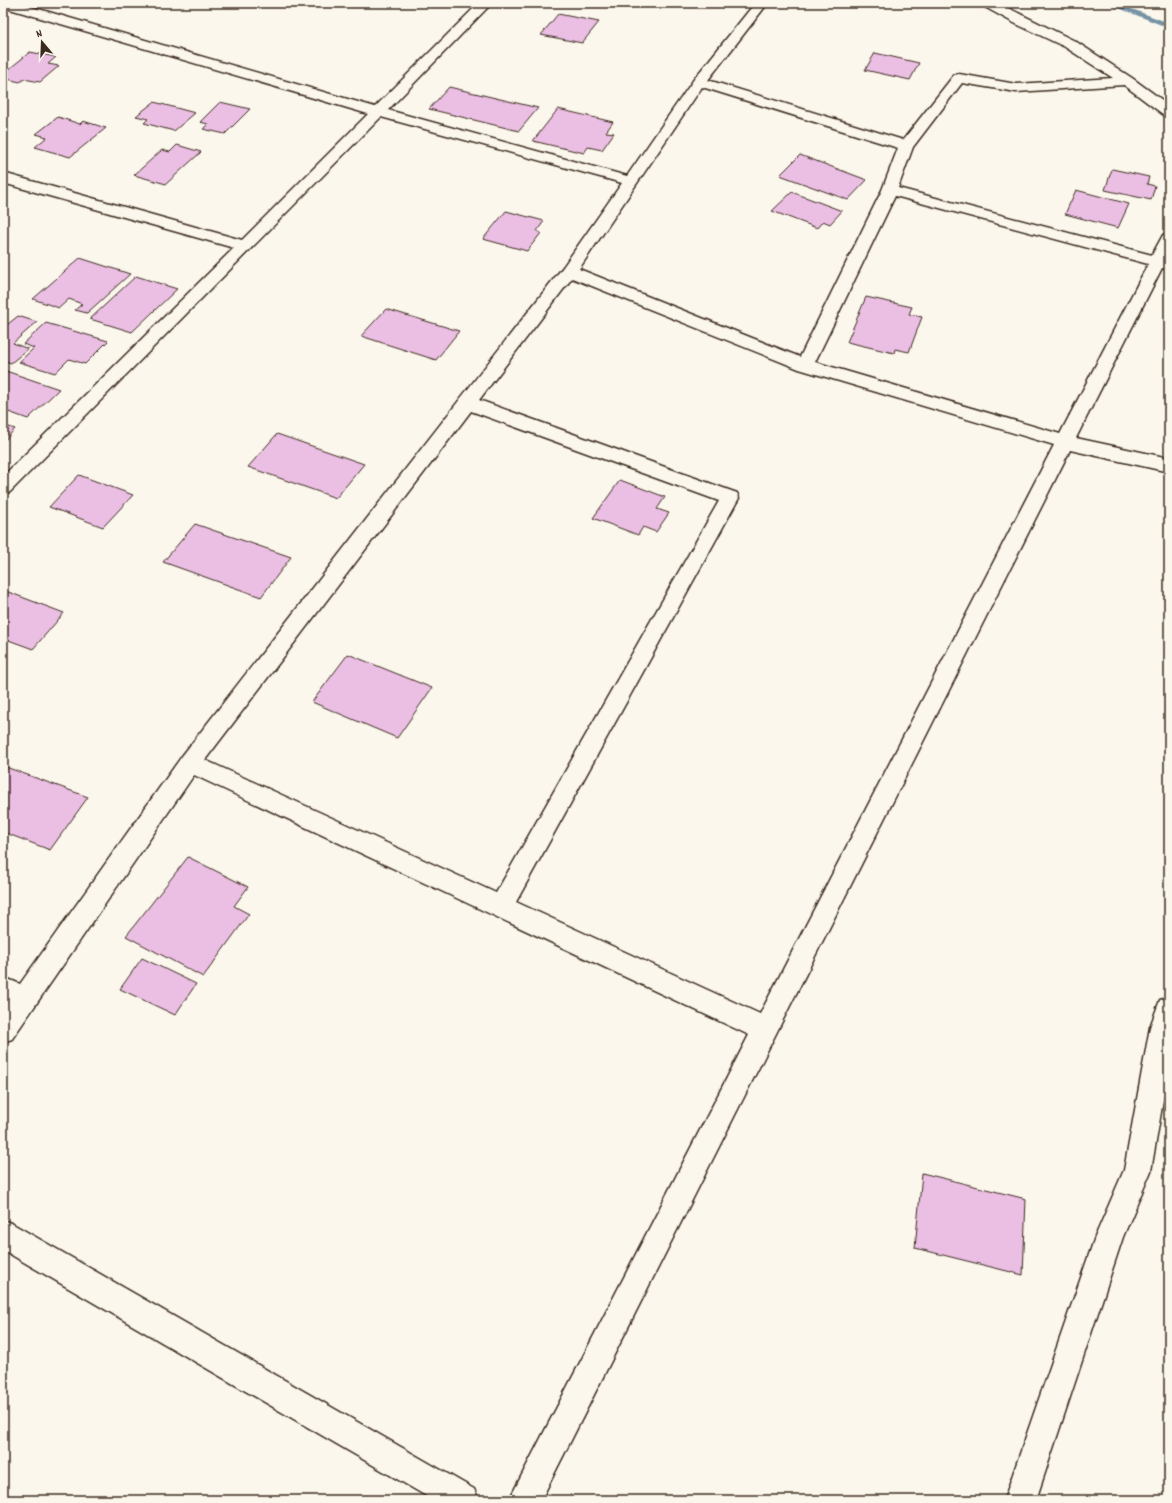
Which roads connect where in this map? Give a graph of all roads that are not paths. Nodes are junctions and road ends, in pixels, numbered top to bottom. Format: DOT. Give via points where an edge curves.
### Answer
graph roads {
  1 [pos="4,3"];
  2 [pos="486,3"];
  3 [pos="762,3"];
  4 [pos="988,3"];
  5 [pos="1127,81"];
  6 [pos="699,82"];
  7 [pos="378,112"];
  8 [pos="1169,112"];
  9 [pos="906,146"];
  10 [pos="3,178"];
  11 [pos="630,181"];
  12 [pos="890,190"];
  13 [pos="1169,238"];
  14 [pos="246,246"];
  15 [pos="1163,263"];
  16 [pos="569,271"];
  17 [pos="805,365"];
  18 [pos="468,403"];
  19 [pos="1065,442"];
  20 [pos="1169,465"];
  21 [pos="3,487"];
  22 [pos="190,763"];
  23 [pos="502,907"];
  24 [pos="3,989"];
  25 [pos="25,999"];
  26 [pos="1169,1009"];
  27 [pos="765,1029"];
  28 [pos="3,1030"];
  29 [pos="3,1234"];
  30 [pos="463,1500"];
  31 [pos="525,1500"];
  32 [pos="1020,1500"];
  1 -- 7 [label="street"];
  2 -- 7 [label="street"];
  3 -- 6 [label="street"];
  4 -- 5 [label="street" via="1070,44"];
  5 -- 8 [label="street"];
  5 -- 9 [label="street" via="1016,88 959,78"];
  6 -- 9 [label="street"];
  6 -- 11 [label="street"];
  7 -- 11 [label="street"];
  7 -- 14 [label="street"];
  9 -- 12 [label="street"];
  10 -- 14 [label="street"];
  11 -- 16 [label="street"];
  12 -- 15 [label="street"];
  12 -- 17 [label="street"];
  13 -- 15 [label="street"];
  14 -- 21 [label="street"];
  15 -- 19 [label="street"];
  16 -- 17 [label="street"];
  16 -- 18 [label="street"];
  17 -- 19 [label="street"];
  18 -- 22 [label="street"];
  18 -- 23 [label="street" via="730,498"];
  19 -- 20 [label="street"];
  19 -- 27 [label="street"];
  22 -- 23 [label="street"];
  22 -- 25 [label="street"];
  23 -- 27 [label="street"];
  24 -- 25 [label="street"];
  25 -- 28 [label="street"];
  26 -- 32 [label="street" via="1137,1171 1108,1237"];
  27 -- 31 [label="street"];
  29 -- 30 [label="street"];
}
